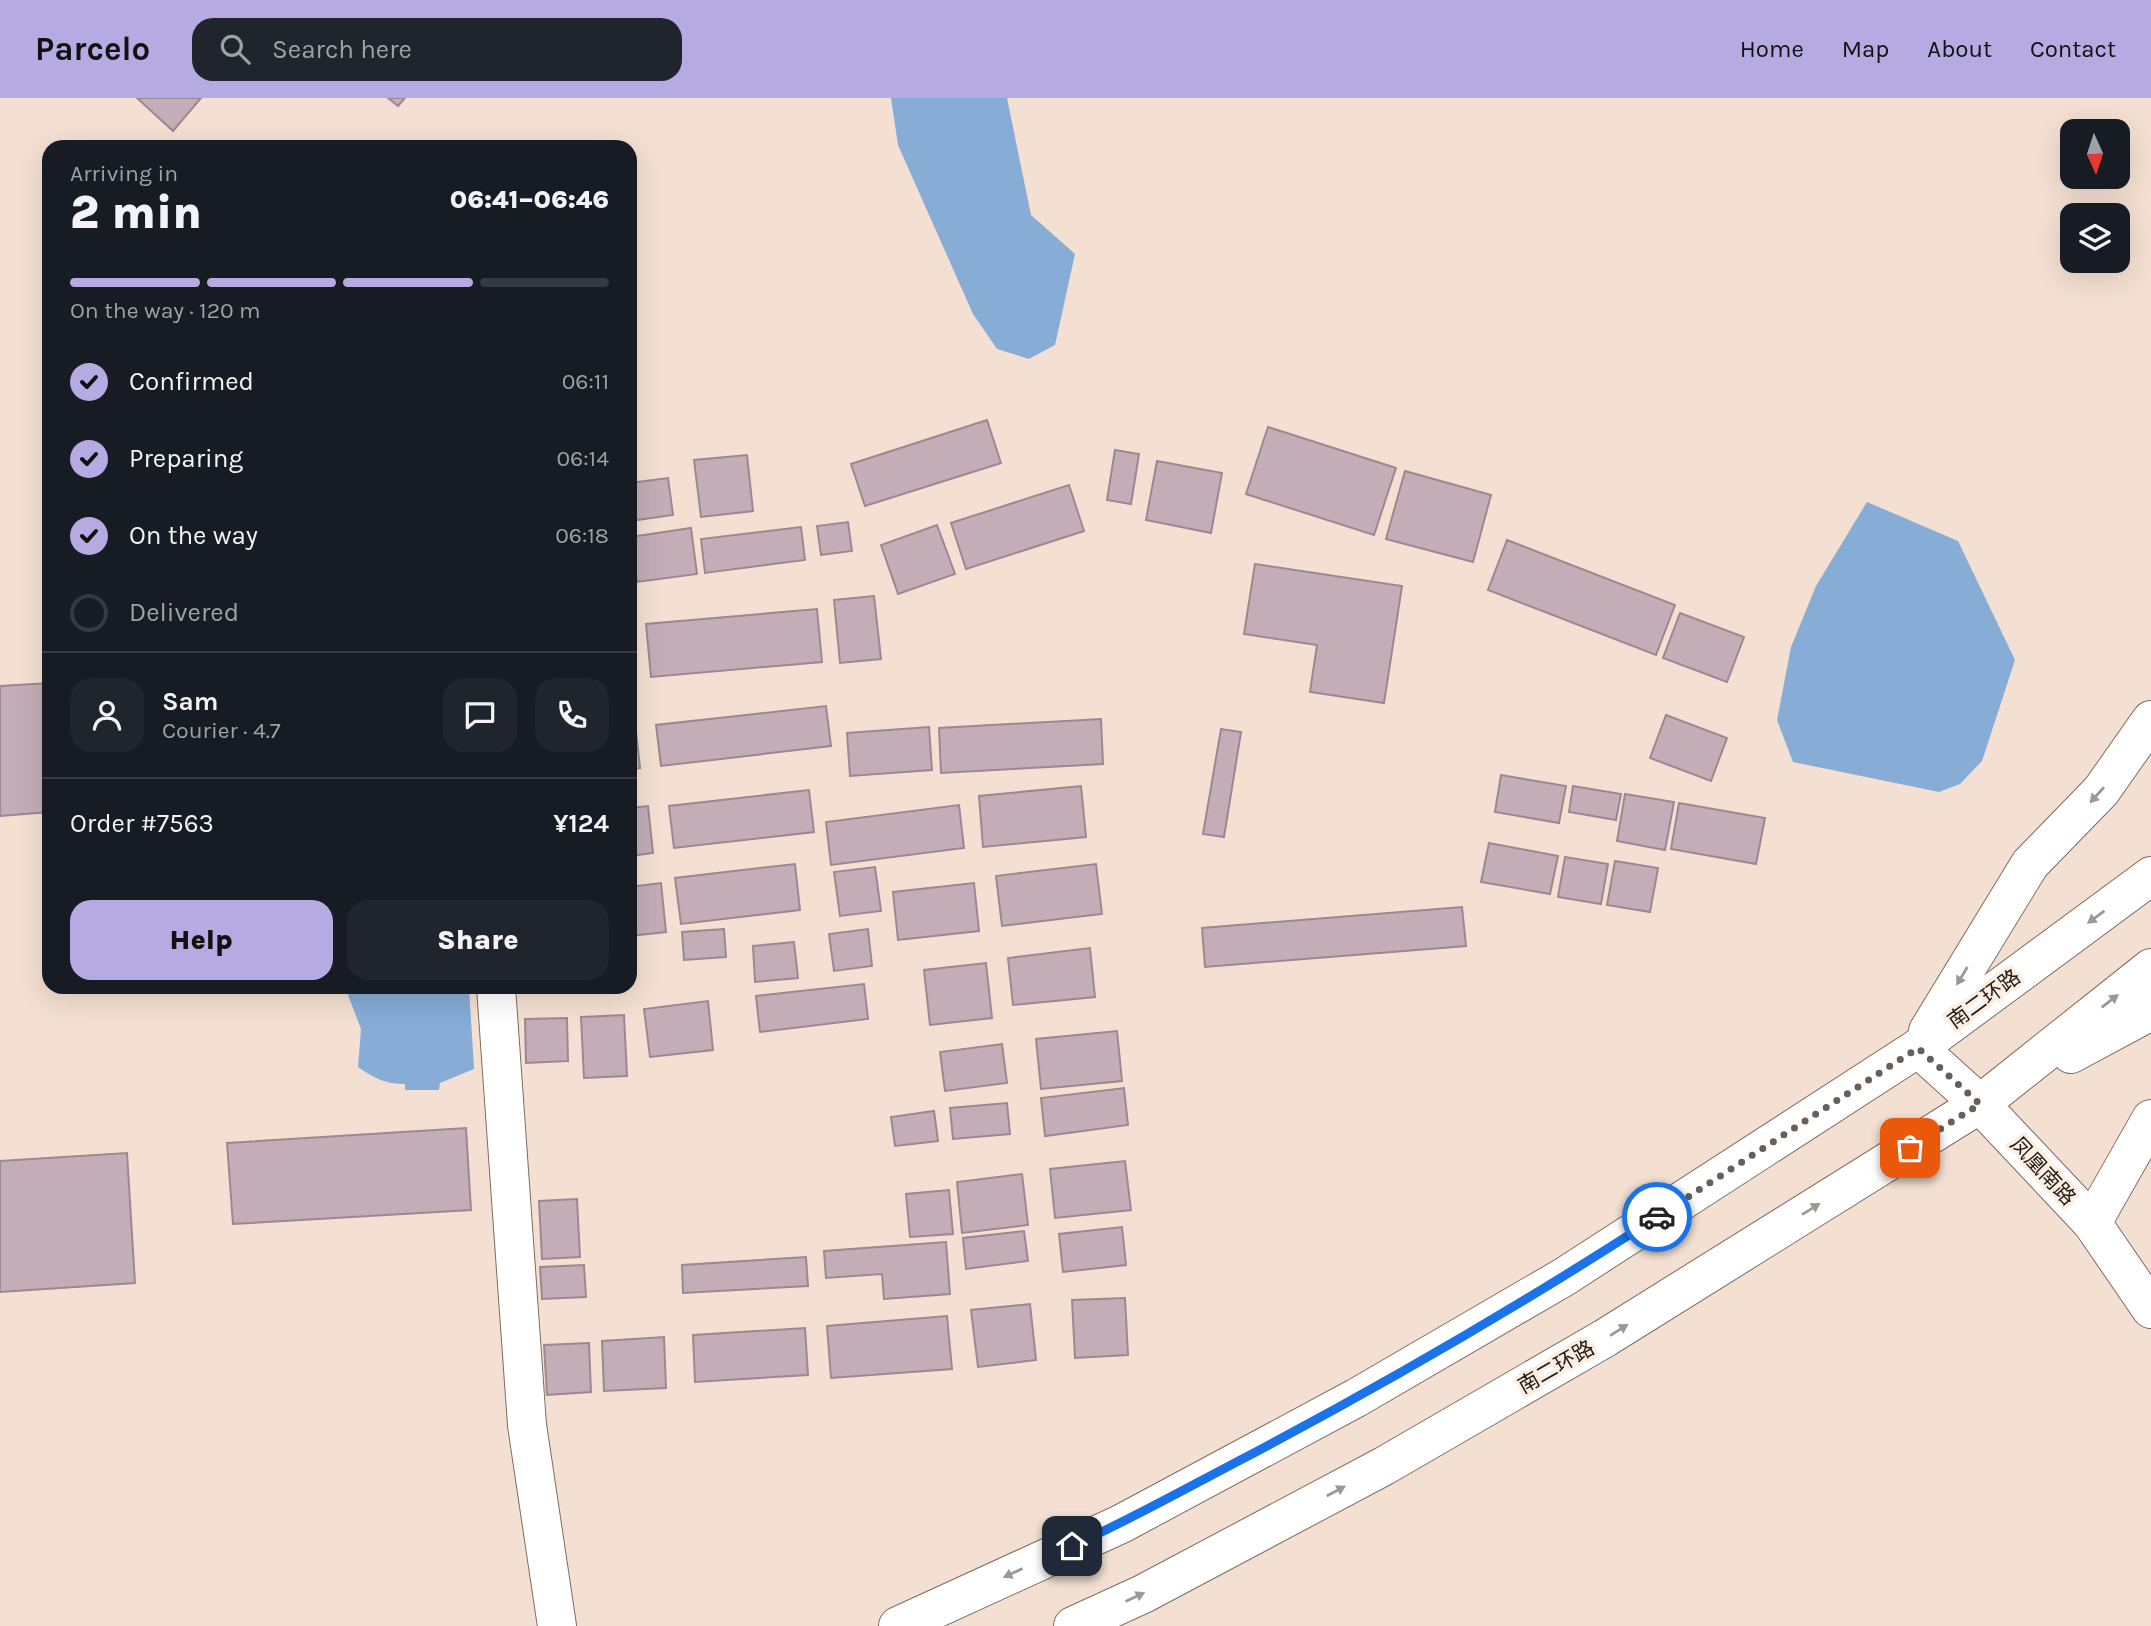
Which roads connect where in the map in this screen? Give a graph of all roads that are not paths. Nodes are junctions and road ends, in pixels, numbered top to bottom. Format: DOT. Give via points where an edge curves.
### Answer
graph roads {
  1 [pos="2151,692"];
  2 [pos="2151,720"];
  3 [pos="2124,759"];
  4 [pos="2151,876"];
  5 [pos="2151,968"];
  6 [pos="496,994"];
  7 [pos="2151,1011"];
  8 [pos="1918,1048"];
  9 [pos="1980,1104"];
  10 [pos="2151,1119"];
  11 [pos="2092,1223"];
  12 [pos="2151,1309"];
  13 [pos="557,1626"];
  14 [pos="898,1626"];
  15 [pos="1073,1626"];
  1 -- 3 [label="main road"];
  2 -- 3 [label="main road"];
  3 -- 8 [label="main road, one-way" via="2101,791 2030,864"];
  4 -- 8 [label="main road, 南二环路, one-way"];
  9 -- 5 [label="main road, 南二环路, one-way"];
  6 -- 13 [label="main road" via="527,1424"];
  7 -- 9 [label="main road"];
  8 -- 9 [label="main road, 凤凰南路"];
  8 -- 14 [label="main road, 南二环路, one-way" via="1564,1277 1356,1398 1121,1524"];
  9 -- 11 [label="main road, 凤凰南路"];
  15 -- 9 [label="main road, 南二环路, one-way" via="1143,1594 1384,1466 1605,1338"];
  10 -- 11 [label="main road"];
  11 -- 12 [label="main road, 凤凰南路"];
}
